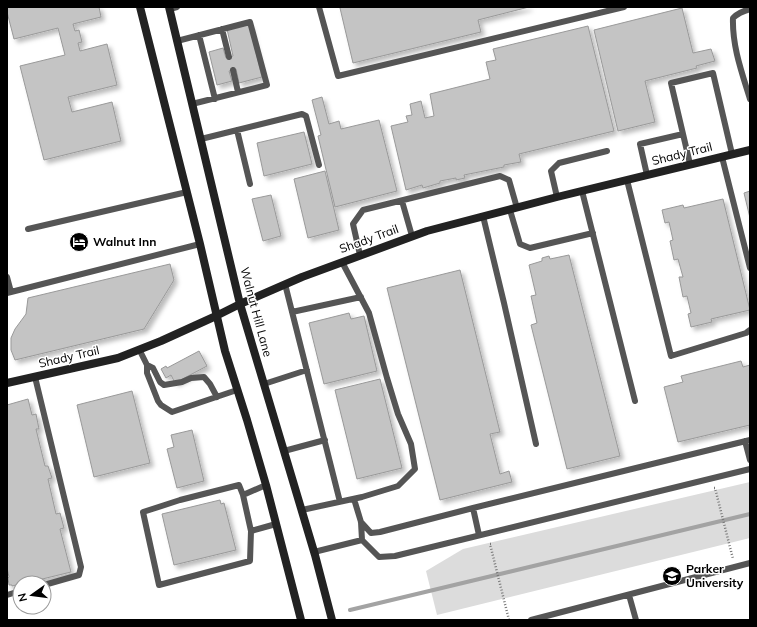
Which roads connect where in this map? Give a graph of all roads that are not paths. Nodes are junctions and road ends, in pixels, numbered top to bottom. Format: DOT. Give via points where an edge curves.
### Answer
graph roads {
  1 [pos="140,7"];
  2 [pos="319,7"];
  3 [pos="624,7"];
  4 [pos="172,8"];
  5 [pos="750,9"];
  6 [pos="222,29"];
  7 [pos="199,35"];
  8 [pos="177,40"];
  9 [pos="227,53"];
  10 [pos="232,74"];
  11 [pos="238,92"];
  12 [pos="215,98"];
  13 [pos="750,99"];
  14 [pos="192,104"];
  15 [pos="236,130"];
  16 [pos="683,134"];
  17 [pos="201,138"];
  18 [pos="750,150"];
  19 [pos="607,151"];
  20 [pos="732,154"];
  21 [pos="722,157"];
  22 [pos="690,164"];
  23 [pos="319,165"];
  24 [pos="647,175"];
  25 [pos="627,180"];
  26 [pos="250,184"];
  27 [pos="582,191"];
  28 [pos="187,192"];
  29 [pos="557,197"];
  30 [pos="402,201"];
  31 [pos="513,209"];
  32 [pos="483,216"];
  33 [pos="28,229"];
  34 [pos="593,233"];
  35 [pos="412,236"];
  36 [pos="200,244"];
  37 [pos="360,255"];
  38 [pos="342,262"];
  39 [pos="750,268"];
  40 [pos="7,278"];
  41 [pos="285,284"];
  42 [pos="9,292"];
  43 [pos="361,296"];
  44 [pos="240,304"];
  45 [pos="292,312"];
  46 [pos="216,316"];
  47 [pos="750,330"];
  48 [pos="140,350"];
  49 [pos="147,366"];
  50 [pos="307,370"];
  51 [pos="35,377"];
  52 [pos="7,383"];
  53 [pos="264,384"];
  54 [pos="237,390"];
  55 [pos="217,397"];
  56 [pos="635,401"];
  57 [pos="324,440"];
  58 [pos="748,440"];
  59 [pos="536,444"];
  60 [pos="284,451"];
  61 [pos="750,460"];
  62 [pos="750,469"];
  63 [pos="266,485"];
  64 [pos="243,495"];
  65 [pos="354,499"];
  66 [pos="340,502"];
  67 [pos="472,508"];
  68 [pos="302,510"];
  69 [pos="361,522"];
  70 [pos="276,524"];
  71 [pos="251,531"];
  72 [pos="479,535"];
  73 [pos="362,540"];
  74 [pos="314,552"];
  75 [pos="750,563"];
  76 [pos="52,583"];
  77 [pos="629,594"];
  78 [pos="301,620"];
  79 [pos="332,620"];
  80 [pos="531,620"];
  81 [pos="636,620"];
  1 -- 28 [label="main road"];
  2 -- 3 [label="lane" via="338,76"];
  4 -- 8 [label="main road, Walnut Hill Lane"];
  5 -- 13 [label="lane" via="733,18 733,25 737,56"];
  6 -- 7 [label="lane"];
  6 -- 9 [label="lane"];
  6 -- 11 [label="lane" via="250,22 267,85"];
  7 -- 8 [label="lane"];
  7 -- 12 [label="lane" via="207,57"];
  8 -- 14 [label="main road, Walnut Hill Lane"];
  10 -- 11 [label="lane"];
  11 -- 12 [label="lane"];
  12 -- 14 [label="lane"];
  14 -- 17 [label="main road, Walnut Hill Lane"];
  15 -- 17 [label="lane"];
  15 -- 23 [label="lane" via="302,114 306,116"];
  15 -- 26 [label="lane"];
  16 -- 20 [label="lane" via="671,83 713,73"];
  16 -- 22 [label="lane"];
  16 -- 24 [label="lane" via="640,144"];
  17 -- 44 [label="main road, Walnut Hill Lane"];
  18 -- 20 [label="main road, Shady Trail"];
  19 -- 29 [label="lane" via="559,163 551,171"];
  20 -- 21 [label="main road, Shady Trail"];
  21 -- 22 [label="main road, Shady Trail"];
  21 -- 39 [label="lane"];
  22 -- 24 [label="main road, Shady Trail"];
  24 -- 25 [label="main road, Shady Trail"];
  25 -- 27 [label="main road, Shady Trail"];
  25 -- 47 [label="lane" via="671,356 746,334"];
  27 -- 29 [label="main road, Shady Trail"];
  27 -- 34 [label="lane"];
  28 -- 33 [label="lane"];
  28 -- 36 [label="main road"];
  29 -- 31 [label="main road, Shady Trail"];
  30 -- 31 [label="lane" via="500,176 509,180"];
  30 -- 35 [label="lane"];
  30 -- 37 [label="lane" via="363,210 354,224"];
  31 -- 32 [label="main road, Shady Trail"];
  31 -- 34 [label="lane" via="520,244 530,248"];
  32 -- 35 [label="main road, Shady Trail"];
  32 -- 59 [label="lane"];
  34 -- 56 [label="lane"];
  35 -- 37 [label="main road, Shady Trail"];
  36 -- 42 [label="lane"];
  36 -- 46 [label="main road"];
  37 -- 38 [label="main road, Shady Trail"];
  38 -- 41 [label="main road, Shady Trail"];
  38 -- 43 [label="lane"];
  40 -- 42 [label="lane"];
  41 -- 44 [label="main road, Shady Trail"];
  41 -- 45 [label="lane"];
  43 -- 45 [label="lane"];
  43 -- 65 [label="lane" via="369,313 398,414 411,444 415,469 398,486"];
  44 -- 46 [label="main road, Shady Trail"];
  44 -- 53 [label="main road, Walnut Hill Lane"];
  45 -- 50 [label="lane"];
  46 -- 48 [label="main road, Shady Trail"];
  46 -- 54 [label="main road"];
  48 -- 49 [label="lane"];
  48 -- 51 [label="main road, Shady Trail" via="118,358"];
  49 -- 55 [label="lane" via="153,368 164,385 204,376"];
  49 -- 55 [label="lane" via="158,401 172,412"];
  50 -- 53 [label="lane"];
  50 -- 57 [label="lane"];
  51 -- 52 [label="main road, Shady Trail"];
  51 -- 76 [label="lane" via="81,568 79,575"];
  53 -- 60 [label="main road, Walnut Hill Lane"];
  54 -- 55 [label="lane"];
  54 -- 63 [label="main road"];
  57 -- 60 [label="lane"];
  57 -- 66 [label="lane"];
  58 -- 61 [label="lane"];
  58 -- 67 [label="lane"];
  60 -- 68 [label="main road, Walnut Hill Lane"];
  62 -- 72 [label="lane"];
  63 -- 64 [label="lane"];
  63 -- 70 [label="main road"];
  64 -- 71 [label="lane"];
  64 -- 71 [label="lane" via="239,485 143,512 159,585 250,561"];
  65 -- 66 [label="lane"];
  65 -- 69 [label="lane"];
  66 -- 68 [label="lane"];
  67 -- 69 [label="lane" via="380,532 371,533"];
  67 -- 72 [label="lane"];
  68 -- 74 [label="main road, Walnut Hill Lane"];
  69 -- 73 [label="lane"];
  70 -- 71 [label="lane"];
  70 -- 78 [label="main road"];
  72 -- 73 [label="lane" via="395,556 379,557"];
  73 -- 74 [label="lane"];
  74 -- 79 [label="main road, Walnut Hill Lane"];
  75 -- 77 [label="lane"];
  77 -- 80 [label="lane"];
  77 -- 81 [label="lane"];
}
